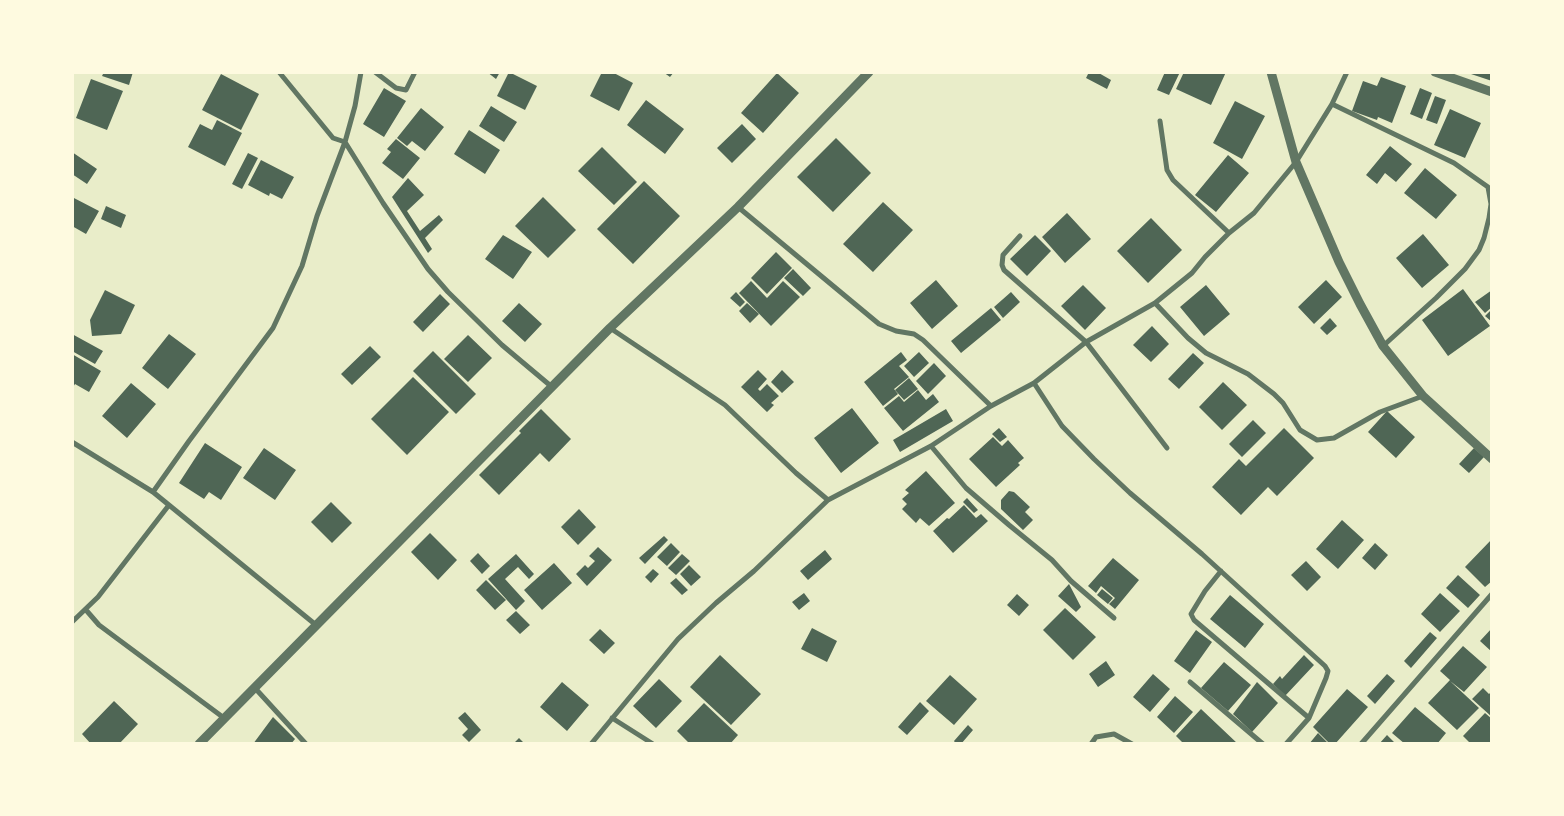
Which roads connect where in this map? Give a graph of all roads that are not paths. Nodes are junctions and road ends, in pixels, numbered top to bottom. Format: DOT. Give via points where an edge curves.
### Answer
graph roads {
  1 [pos="279,72"];
  2 [pos="362,72"];
  3 [pos="375,72"];
  4 [pos="415,72"];
  5 [pos="869,72"];
  6 [pos="1271,72"];
  7 [pos="1348,72"];
  8 [pos="1435,72"];
  9 [pos="1492,92"];
  10 [pos="1332,104"];
  11 [pos="1160,121"];
  12 [pos="345,142"];
  13 [pos="1296,162"];
  14 [pos="738,207"];
  15 [pos="1228,233"];
  16 [pos="1020,236"];
  17 [pos="1155,303"];
  18 [pos="610,328"];
  19 [pos="1086,342"];
  20 [pos="1383,346"];
  21 [pos="1034,383"];
  22 [pos="552,387"];
  23 [pos="1423,396"];
  24 [pos="991,406"];
  25 [pos="72,442"];
  26 [pos="932,446"];
  27 [pos="1167,448"];
  28 [pos="1492,459"];
  29 [pos="153,492"];
  30 [pos="828,500"];
  31 [pos="170,505"];
  32 [pos="1221,572"];
  33 [pos="1492,594"];
  34 [pos="86,610"];
  35 [pos="1114,618"];
  36 [pos="72,622"];
  37 [pos="316,625"];
  38 [pos="1190,682"];
  39 [pos="254,687"];
  40 [pos="224,718"];
  41 [pos="612,718"];
  42 [pos="1309,718"];
  43 [pos="199,744"];
  44 [pos="306,744"];
  45 [pos="591,744"];
  46 [pos="653,744"];
  47 [pos="1091,744"];
  48 [pos="1132,744"];
  49 [pos="1263,744"];
  50 [pos="1286,744"];
  51 [pos="1361,744"];
  1 -- 12 [label="street" via="333,138"];
  2 -- 12 [label="street"];
  3 -- 4 [label="street" via="396,88 406,90"];
  5 -- 14 [label="street"];
  6 -- 13 [label="street"];
  7 -- 10 [label="street"];
  8 -- 9 [label="street"];
  10 -- 13 [label="street"];
  10 -- 20 [label="street" via="1454,163 1488,187 1489,218 1478,250 1465,269"];
  11 -- 15 [label="street" via="1167,170 1173,180"];
  12 -- 22 [label="street" via="428,269 502,345"];
  12 -- 29 [label="street" via="302,266 273,328"];
  13 -- 15 [label="street" via="1254,214"];
  13 -- 20 [label="street" via="1339,262"];
  14 -- 18 [label="street"];
  14 -- 24 [label="street" via="879,324 914,334 923,340"];
  15 -- 17 [label="street" via="1192,273"];
  16 -- 19 [label="street" via="1003,255 1004,270"];
  17 -- 19 [label="street"];
  17 -- 23 [label="street" via="1206,353 1248,374 1274,394 1300,430 1317,440 1334,438 1380,412"];
  18 -- 22 [label="street"];
  18 -- 30 [label="street" via="725,404"];
  19 -- 21 [label="street"];
  19 -- 27 [label="street"];
  20 -- 23 [label="street"];
  21 -- 24 [label="street"];
  21 -- 32 [label="street" via="1078,444"];
  22 -- 37 [label="street"];
  23 -- 28 [label="street"];
  24 -- 26 [label="street"];
  25 -- 29 [label="street"];
  26 -- 30 [label="street"];
  26 -- 35 [label="street" via="966,488 1052,560"];
  29 -- 31 [label="street"];
  30 -- 41 [label="street" via="754,572 678,639"];
  31 -- 34 [label="street"];
  31 -- 37 [label="street"];
  32 -- 42 [label="street" via="1325,666 1328,671 1326,678"];
  32 -- 42 [label="street" via="1191,614 1194,620"];
  33 -- 51 [label="street"];
  34 -- 36 [label="street"];
  34 -- 40 [label="street" via="99,625"];
  37 -- 39 [label="street"];
  38 -- 49 [label="street"];
  39 -- 40 [label="street"];
  39 -- 44 [label="street"];
  40 -- 43 [label="street"];
  41 -- 45 [label="street"];
  41 -- 46 [label="street"];
  42 -- 50 [label="street"];
  47 -- 48 [label="street" via="1096,737 1114,734"];
}
